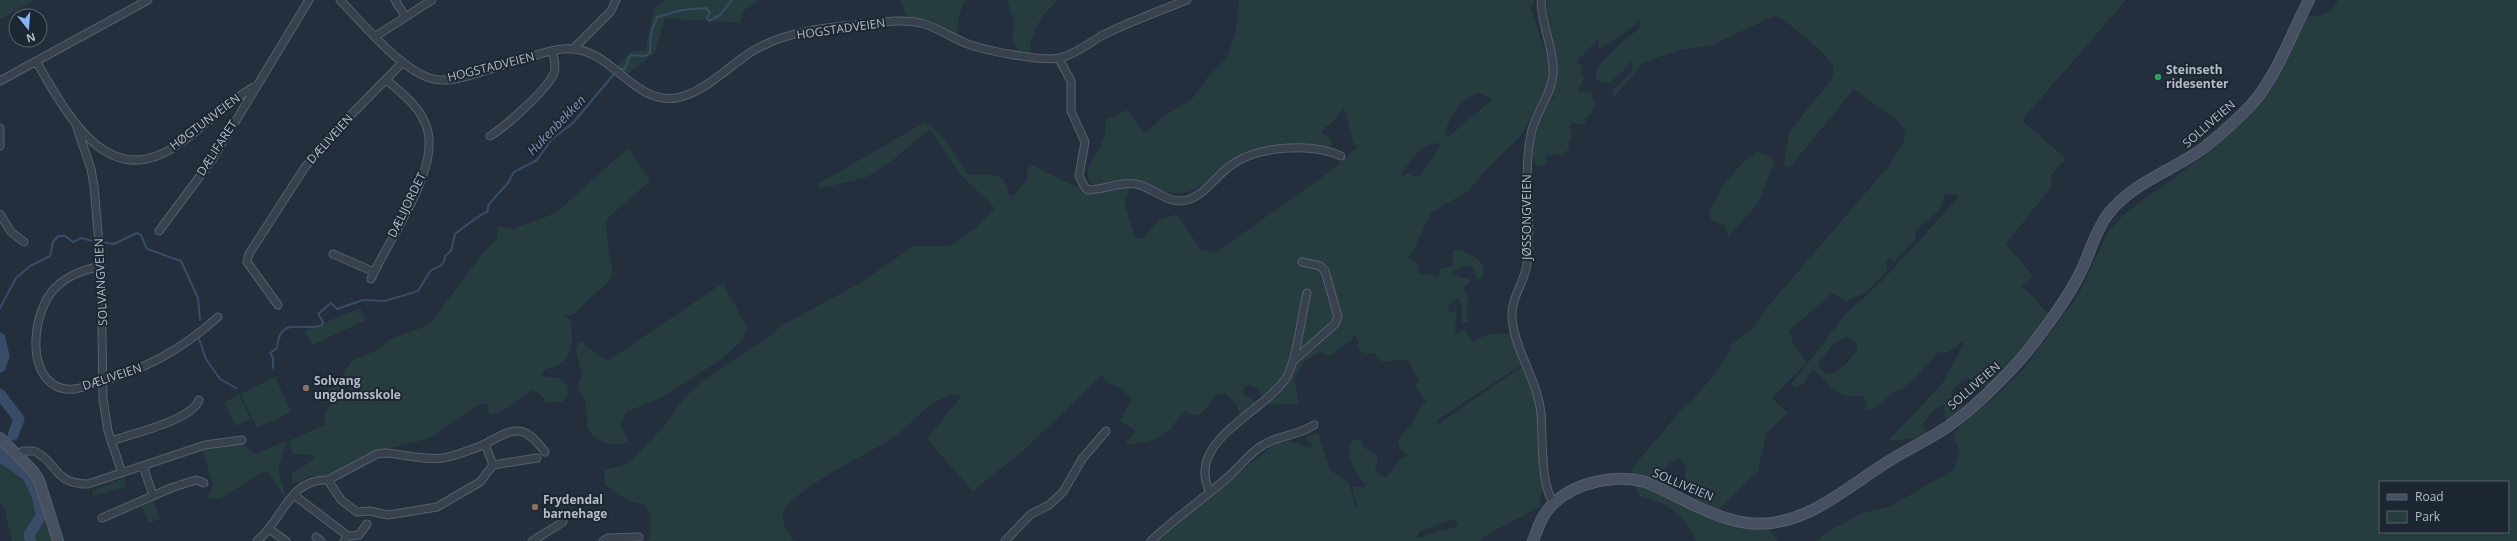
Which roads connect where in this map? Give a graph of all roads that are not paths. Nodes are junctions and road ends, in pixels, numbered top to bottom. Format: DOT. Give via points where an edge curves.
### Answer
graph roads {
  1 [pos="148,0"];
  2 [pos="309,0"];
  3 [pos="340,0"];
  4 [pos="395,0"];
  5 [pos="432,0"];
  6 [pos="616,0"];
  7 [pos="1188,0"];
  8 [pos="1541,0"];
  9 [pos="2309,0"];
  10 [pos="405,16"];
  11 [pos="376,36"];
  12 [pos="574,49"];
  13 [pos="553,51"];
  14 [pos="1059,59"];
  15 [pos="36,61"];
  16 [pos="403,62"];
  17 [pos="387,80"];
  18 [pos="0,81"];
  19 [pos="254,88"];
  20 [pos="76,125"];
  21 [pos="0,128"];
  22 [pos="490,136"];
  23 [pos="0,146"];
  24 [pos="1341,156"];
  25 [pos="0,214"];
  26 [pos="159,231"];
  27 [pos="24,242"];
  28 [pos="332,254"];
  29 [pos="1302,262"];
  30 [pos="101,266"];
  31 [pos="1307,293"];
  32 [pos="278,305"];
  33 [pos="218,317"];
  34 [pos="1293,361"];
  35 [pos="103,381"];
  36 [pos="199,400"];
  37 [pos="1314,425"];
  38 [pos="1106,431"];
  39 [pos="0,438"];
  40 [pos="242,440"];
  41 [pos="111,441"];
  42 [pos="485,444"];
  43 [pos="545,452"];
  44 [pos="18,456"];
  45 [pos="537,458"];
  46 [pos="493,465"];
  47 [pos="143,466"];
  48 [pos="122,473"];
  49 [pos="328,480"];
  50 [pos="204,483"];
  51 [pos="1210,492"];
  52 [pos="153,494"];
  53 [pos="294,495"];
  54 [pos="1554,503"];
  55 [pos="102,518"];
  56 [pos="563,522"];
  57 [pos="367,524"];
  58 [pos="269,529"];
  59 [pos="639,537"];
  60 [pos="346,538"];
  61 [pos="58,541"];
  62 [pos="257,541"];
  63 [pos="286,541"];
  64 [pos="532,541"];
  65 [pos="603,541"];
  66 [pos="1005,541"];
  67 [pos="1151,541"];
  68 [pos="1533,541"];
  1 -- 15 [label="street"];
  2 -- 19 [label="street, DÆLIFARET"];
  3 -- 11 [label="street, HOGSTADVEIEN"];
  4 -- 10 [label="street"];
  5 -- 10 [label="street"];
  6 -- 12 [label="street" via="610,11"];
  7 -- 14 [label="street" via="1108,32"];
  8 -- 54 [label="street, JØSSONGVEIEN" via="1553,73 1551,86 1531,135 1526,190 1527,266 1512,313 1514,329 1537,393 1541,414 1541,448 1549,494"];
  9 -- 54 [label="street, SOLLIVEIEN" via="2270,76 2252,104 2207,145 2189,158 2141,183 2109,213 2100,226 2072,287 2024,356 2010,372 1942,430 1888,461 1816,509 1781,522 1736,520 1653,485 1630,479 1600,481 1570,493"];
  10 -- 11 [label="street"];
  11 -- 16 [label="street, HOGSTADVEIEN"];
  12 -- 13 [label="street, HOGSTADVEIEN"];
  12 -- 14 [label="street, HOGSTADVEIEN" via="596,57 653,96 677,98 691,93 748,53 768,43 814,31 893,22 918,22 975,47 1043,59"];
  13 -- 16 [label="street, HOGSTADVEIEN" via="440,80 416,72"];
  13 -- 22 [label="street" via="555,65 550,79 518,114"];
  14 -- 24 [label="street" via="1071,81 1071,111 1085,142 1079,176 1088,190 1135,184 1150,188 1170,200 1183,201 1200,194 1230,165 1255,153 1298,148 1323,150"];
  15 -- 18 [label="street"];
  15 -- 20 [label="street, HØGTUNVEIEN"];
  16 -- 17 [label="street, DÆLIVEIEN"];
  17 -- 28 [label="street, DÆLIJORDET" via="420,113 430,136 430,148 418,185 372,276"];
  17 -- 32 [label="street, DÆLIVEIEN" via="344,122 305,167 249,254 247,262"];
  19 -- 20 [label="street, HØGTUNVEIEN" via="238,96 176,146 145,159 119,158 108,153 95,145"];
  19 -- 26 [label="street, DÆLIFARET" via="212,160"];
  20 -- 30 [label="street, SOLVANGVEIEN" via="91,169"];
  21 -- 23 [label="street"];
  25 -- 27 [label="street" via="11,232"];
  29 -- 34 [label="street" via="1320,266 1325,271 1338,316 1335,324"];
  30 -- 35 [label="street, SOLVANGVEIEN"];
  30 -- 35 [label="street, DÆLIVEIEN" via="75,274 49,295 40,315 36,345 42,372 56,386 72,389"];
  31 -- 34 [label="street"];
  33 -- 35 [label="street, DÆLIVEIEN" via="188,341 152,364"];
  34 -- 51 [label="street" via="1276,391 1244,416 1209,455 1203,474"];
  35 -- 41 [label="street, SOLVANGVEIEN" via="105,414"];
  36 -- 41 [label="street" via="195,408 174,420"];
  37 -- 51 [label="street" via="1295,435 1272,440 1261,446"];
  38 -- 66 [label="street" via="1082,459 1064,492 1049,505 1031,514"];
  39 -- 44 [label="street"];
  40 -- 47 [label="street" via="205,444"];
  41 -- 48 [label="street, SOLVANGVEIEN"];
  42 -- 43 [label="street" via="506,432 520,431 530,435"];
  42 -- 46 [label="street"];
  42 -- 49 [label="street" via="443,458 385,452 376,454"];
  44 -- 48 [label="street" via="23,451 34,451 42,456 56,473 74,482 88,484"];
  44 -- 61 [label="street" via="39,480"];
  45 -- 46 [label="street"];
  46 -- 49 [label="street" via="480,482 437,507 388,515 370,511 357,512 341,500"];
  47 -- 48 [label="street"];
  47 -- 52 [label="street"];
  49 -- 53 [label="street" via="308,482"];
  50 -- 52 [label="street" via="196,480"];
  51 -- 67 [label="street" via="1169,523"];
  52 -- 55 [label="street"];
  53 -- 58 [label="street"];
  53 -- 60 [label="street"];
  54 -- 68 [label="street, SOLLIVEIEN" via="1544,515"];
  56 -- 64 [label="street"];
  57 -- 60 [label="street" via="359,535"];
  58 -- 62 [label="street"];
  58 -- 63 [label="street"];
  59 -- 65 [label="street" via="608,538"];
}
